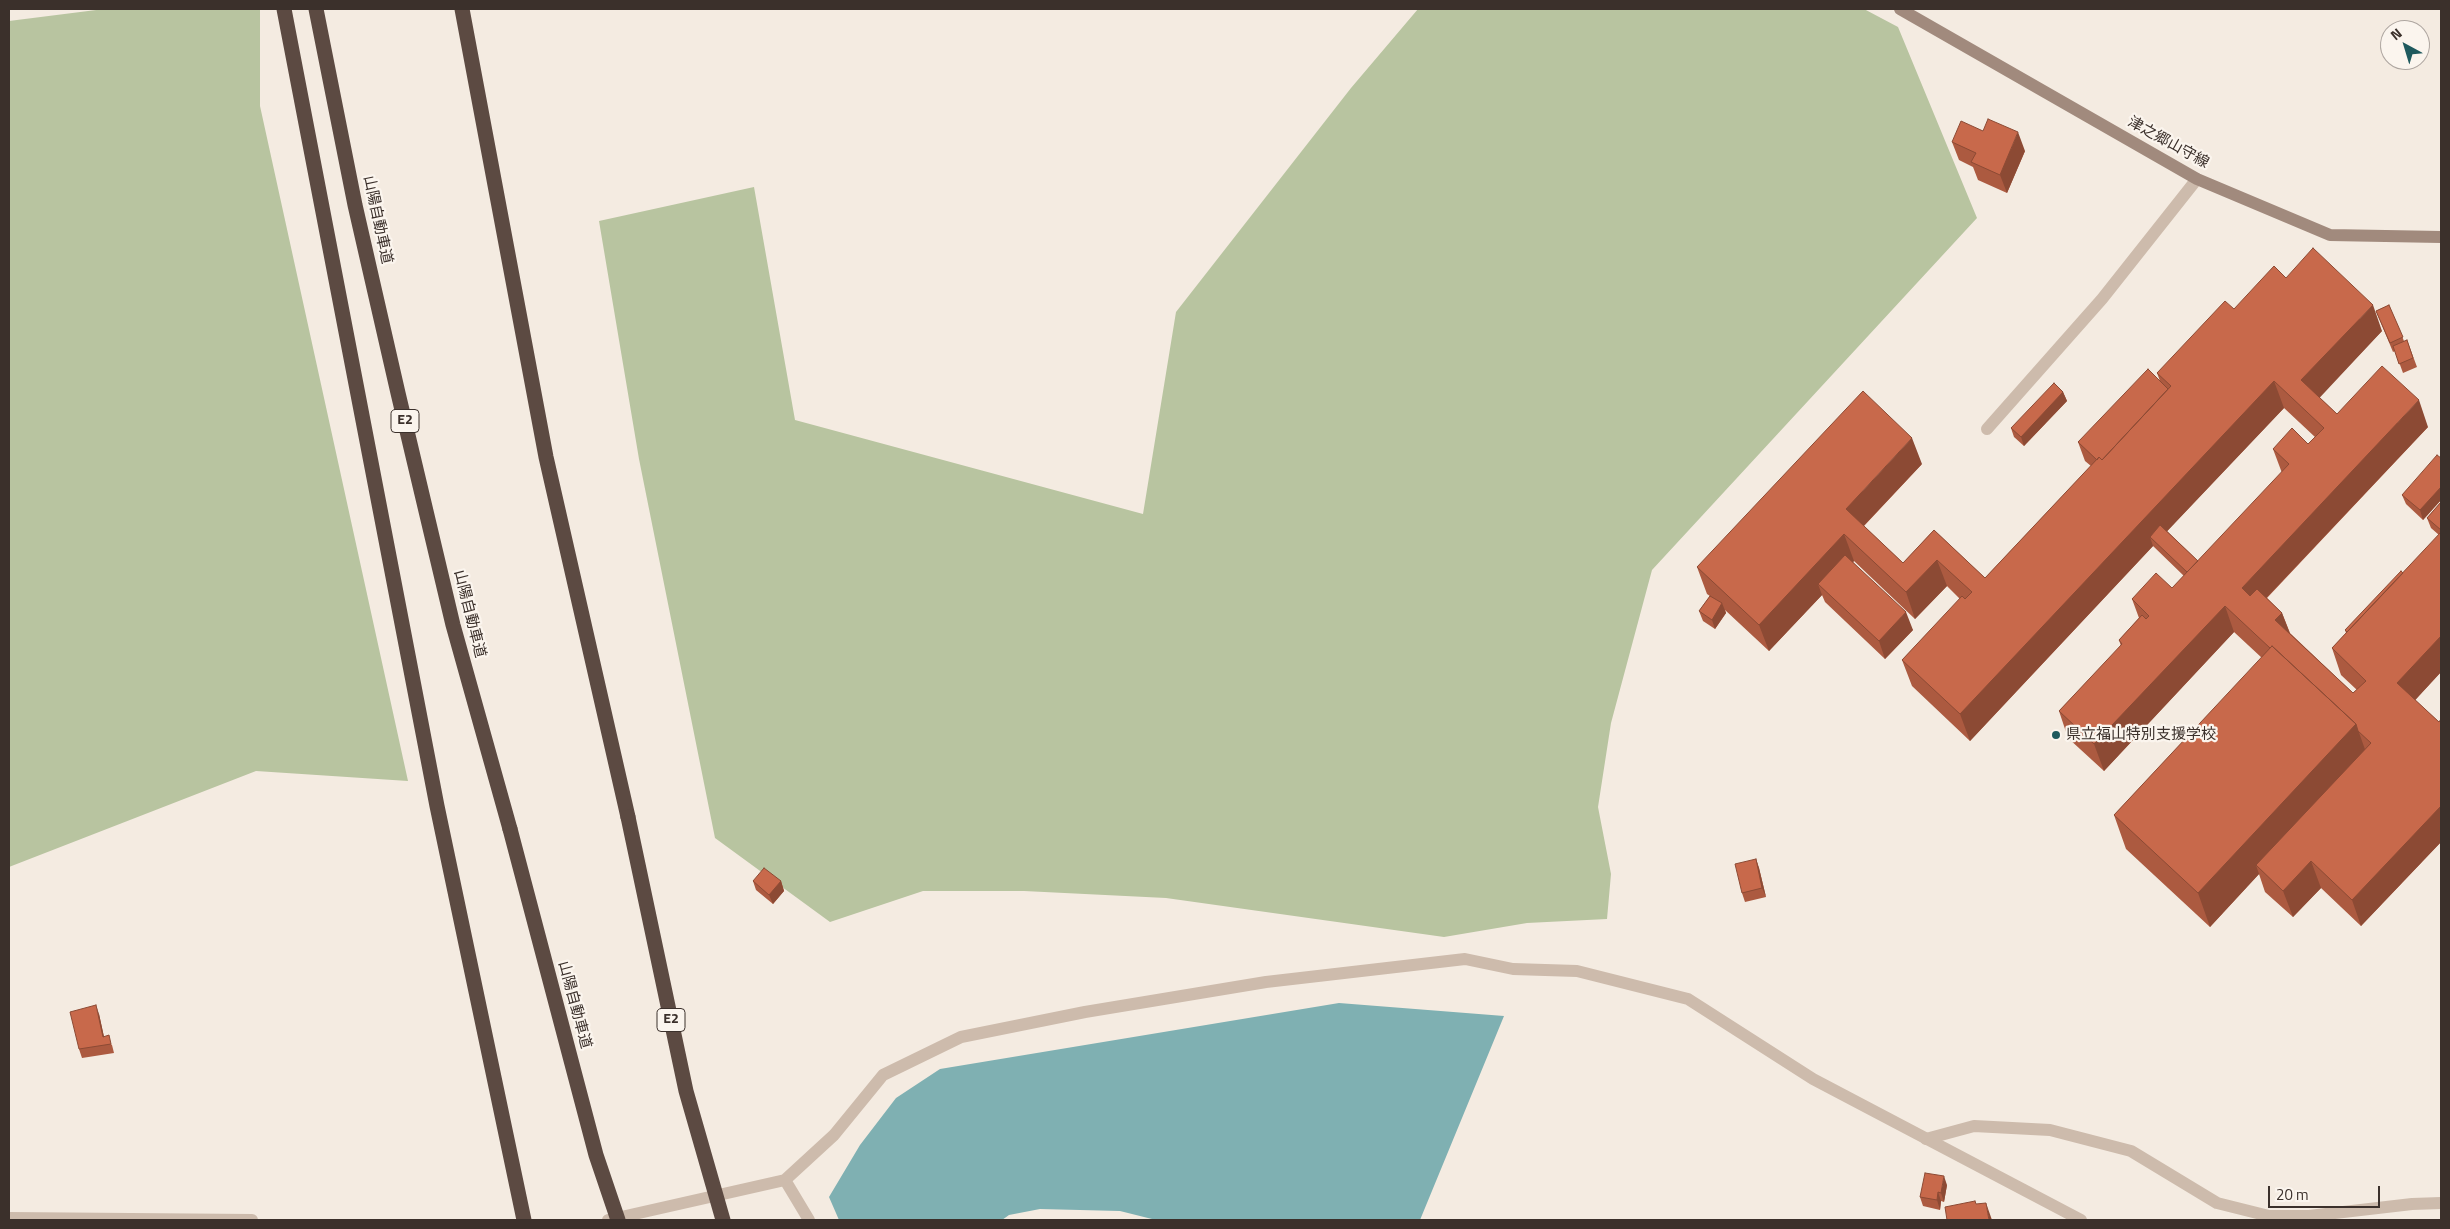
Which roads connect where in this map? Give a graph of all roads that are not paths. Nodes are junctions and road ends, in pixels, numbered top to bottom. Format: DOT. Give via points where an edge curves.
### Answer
graph roads {
  1 [pos="284,9"];
  2 [pos="316,9"];
  3 [pos="462,9"];
  4 [pos="1900,9"];
  5 [pos="2197,179"];
  6 [pos="2441,237"];
  7 [pos="1987,429"];
  8 [pos="1926,1139"];
  9 [pos="785,1180"];
  10 [pos="2441,1203"];
  11 [pos="9,1218"];
  12 [pos="252,1220"];
  13 [pos="524,1220"];
  14 [pos="608,1220"];
  15 [pos="618,1220"];
  16 [pos="723,1220"];
  17 [pos="809,1220"];
  18 [pos="2081,1220"];
  1 -- 13 [label="highway" via="437,806"];
  2 -- 15 [label="highway, 山陽自動車道 / E2, bridge" via="355,205 453,625 596,1155"];
  3 -- 16 [label="highway, E2, bridge" via="546,457 686,1091"];
  4 -- 5 [label="main road, 津之郷山守線"];
  5 -- 6 [label="main road, 津之郷山守線" via="2330,236"];
  5 -- 7 [label="street" via="2102,299"];
  8 -- 9 [label="street" via="1814,1079 1688,999 1577,971 1514,969 1465,959 1266,982 1085,1012 961,1037 883,1075 834,1135"];
  8 -- 10 [label="street" via="1974,1126 2050,1130 2130,1151 2217,1203 2268,1216 2309,1216"];
  8 -- 18 [label="street"];
  9 -- 14 [label="street"];
  9 -- 17 [label="street"];
  11 -- 12 [label="street"];
}
